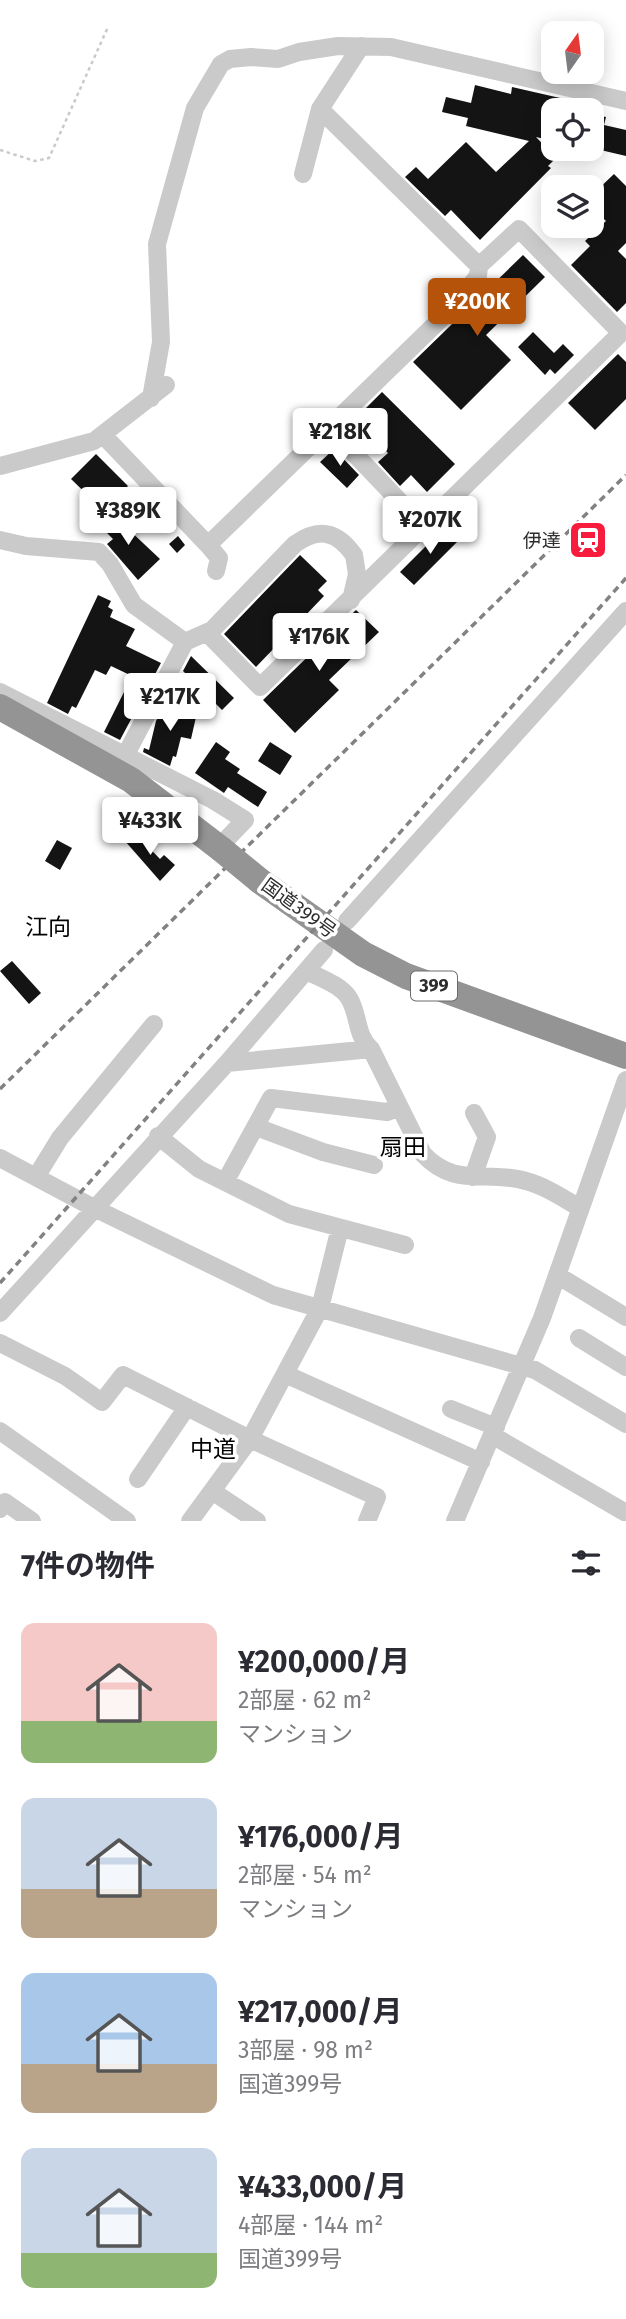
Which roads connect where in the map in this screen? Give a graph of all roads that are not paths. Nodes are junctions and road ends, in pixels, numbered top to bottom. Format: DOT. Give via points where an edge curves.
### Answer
graph roads {
  1 [pos="361,46"];
  2 [pos="626,102"];
  3 [pos="320,109"];
  4 [pos="303,174"];
  5 [pos="479,266"];
  6 [pos="166,384"];
  7 [pos="150,398"];
  8 [pos="329,427"];
  9 [pos="103,435"];
  10 [pos="0,466"];
  11 [pos="424,527"];
  12 [pos="0,540"];
  13 [pos="208,545"];
  14 [pos="216,571"];
  15 [pos="351,600"];
  16 [pos="625,614"];
  17 [pos="208,634"];
  18 [pos="185,642"];
  19 [pos="0,692"];
  20 [pos="0,707"];
  21 [pos="125,755"];
  22 [pos="220,848"];
  23 [pos="347,921"];
  24 [pos="324,950"];
  25 [pos="307,971"];
  26 [pos="154,1024"];
  27 [pos="371,1049"];
  28 [pos="626,1056"];
  29 [pos="227,1063"];
  30 [pos="626,1080"];
  31 [pos="398,1108"];
  32 [pos="474,1113"];
  33 [pos="256,1127"];
  34 [pos="158,1136"];
  35 [pos="0,1158"];
  36 [pos="374,1165"];
  37 [pos="36,1177"];
  38 [pos="473,1177"];
  39 [pos="225,1182"];
  40 [pos="94,1208"];
  41 [pos="580,1208"];
  42 [pos="340,1228"];
  43 [pos="405,1245"];
  44 [pos="557,1275"];
  45 [pos="320,1308"];
  46 [pos="0,1313"];
  47 [pos="626,1317"];
  48 [pos="579,1338"];
  49 [pos="0,1343"];
  50 [pos="625,1363"];
  51 [pos="522,1366"];
  52 [pos="285,1374"];
  53 [pos="187,1407"];
  54 [pos="451,1409"];
  55 [pos="626,1424"];
  56 [pos="0,1431"];
  57 [pos="494,1431"];
  58 [pos="250,1439"];
  59 [pos="481,1462"];
  60 [pos="138,1479"];
  61 [pos="212,1491"];
  62 [pos="0,1509"];
  63 [pos="626,1513"];
  64 [pos="116,1518"];
  65 [pos="32,1521"];
  66 [pos="190,1521"];
  67 [pos="257,1521"];
  68 [pos="367,1521"];
  69 [pos="456,1521"];
  1 -- 2 [label="street" via="443,57"];
  1 -- 3 [label="street"];
  1 -- 7 [label="street" via="299,52 278,59 230,59 212,78 195,108 157,244 161,342"];
  3 -- 4 [label="street"];
  3 -- 5 [label="street"];
  5 -- 8 [label="street" via="478,276 451,309"];
  5 -- 11 [label="street" via="519,229 621,333"];
  6 -- 7 [label="street"];
  7 -- 9 [label="street"];
  8 -- 11 [label="street"];
  8 -- 13 [label="street"];
  9 -- 10 [label="street" via="64,451"];
  9 -- 13 [label="street"];
  11 -- 15 [label="street"];
  12 -- 18 [label="street" via="99,552 134,605"];
  13 -- 14 [label="street" via="219,558"];
  15 -- 17 [label="street" via="260,687"];
  15 -- 17 [label="street" via="354,555 334,537 316,532 295,544"];
  16 -- 23 [label="street"];
  17 -- 18 [label="street"];
  18 -- 21 [label="street"];
  19 -- 21 [label="street"];
  20 -- 22 [label="highway, 国道399号 / 399" via="131,779"];
  21 -- 22 [label="street" via="244,820"];
  22 -- 28 [label="highway, 国道399号 / 399, bridge" via="363,954 406,976"];
  24 -- 25 [label="street"];
  25 -- 27 [label="street" via="350,999 364,1043"];
  25 -- 29 [label="street"];
  26 -- 37 [label="street" via="60,1138"];
  27 -- 29 [label="street"];
  27 -- 31 [label="street"];
  29 -- 34 [label="street"];
  30 -- 41 [label="street"];
  31 -- 33 [label="street" via="387,1112 271,1098"];
  31 -- 38 [label="street" via="434,1166"];
  32 -- 38 [label="street" via="487,1138"];
  33 -- 36 [label="street"];
  33 -- 39 [label="street"];
  34 -- 39 [label="street" via="186,1161"];
  34 -- 40 [label="street"];
  35 -- 37 [label="street"];
  37 -- 40 [label="street"];
  38 -- 41 [label="street" via="527,1181"];
  39 -- 42 [label="street" via="289,1214"];
  40 -- 45 [label="street" via="238,1280"];
  40 -- 46 [label="street"];
  41 -- 44 [label="street"];
  42 -- 43 [label="street"];
  42 -- 45 [label="street"];
  44 -- 47 [label="street"];
  44 -- 51 [label="street"];
  45 -- 51 [label="street"];
  45 -- 52 [label="street"];
  48 -- 50 [label="street"];
  49 -- 53 [label="street" via="65,1376 102,1402 123,1375"];
  51 -- 55 [label="street"];
  51 -- 57 [label="street"];
  52 -- 58 [label="street"];
  52 -- 59 [label="street"];
  53 -- 58 [label="street"];
  53 -- 60 [label="street"];
  54 -- 57 [label="street"];
  56 -- 64 [label="street"];
  57 -- 59 [label="street"];
  57 -- 63 [label="street"];
  58 -- 61 [label="street"];
  58 -- 68 [label="street" via="377,1497"];
  59 -- 69 [label="street"];
  61 -- 66 [label="street"];
  61 -- 67 [label="street"];
  62 -- 65 [label="street" via="5,1502"];
}
